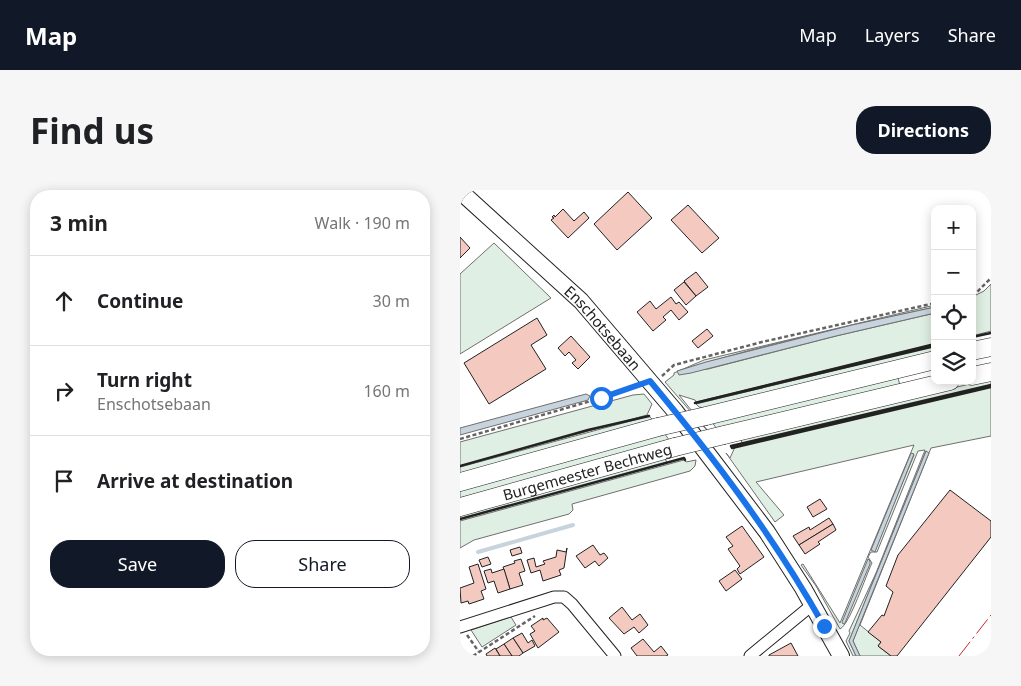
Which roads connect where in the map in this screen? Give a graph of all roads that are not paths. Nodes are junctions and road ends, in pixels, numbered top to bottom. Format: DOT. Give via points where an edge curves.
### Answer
graph roads {
  1 [pos="460,191"];
  2 [pos="991,347"];
  3 [pos="976,350"];
  4 [pos="931,361"];
  5 [pos="991,372"];
  6 [pos="976,375"];
  7 [pos="933,385"];
  8 [pos="460,482"];
  9 [pos="460,507"];
  10 [pos="812,605"];
  11 [pos="462,626"];
  12 [pos="615,656"];
  13 [pos="750,656"];
  14 [pos="841,656"];
  1 -- 10 [label="street, Enschotsebaan" via="581,300 655,379 767,532"];
  2 -- 3 [label="main road"];
  4 -- 8 [label="main road, Burgemeester Bechtweg, bridge" via="658,427"];
  5 -- 6 [label="main road"];
  7 -- 9 [label="main road, Burgemeester Bechtweg, bridge" via="675,447"];
  10 -- 13 [label="street"];
  10 -- 14 [label="street, Enschotsebaan"];
  11 -- 12 [label="street" via="564,597"];
}
